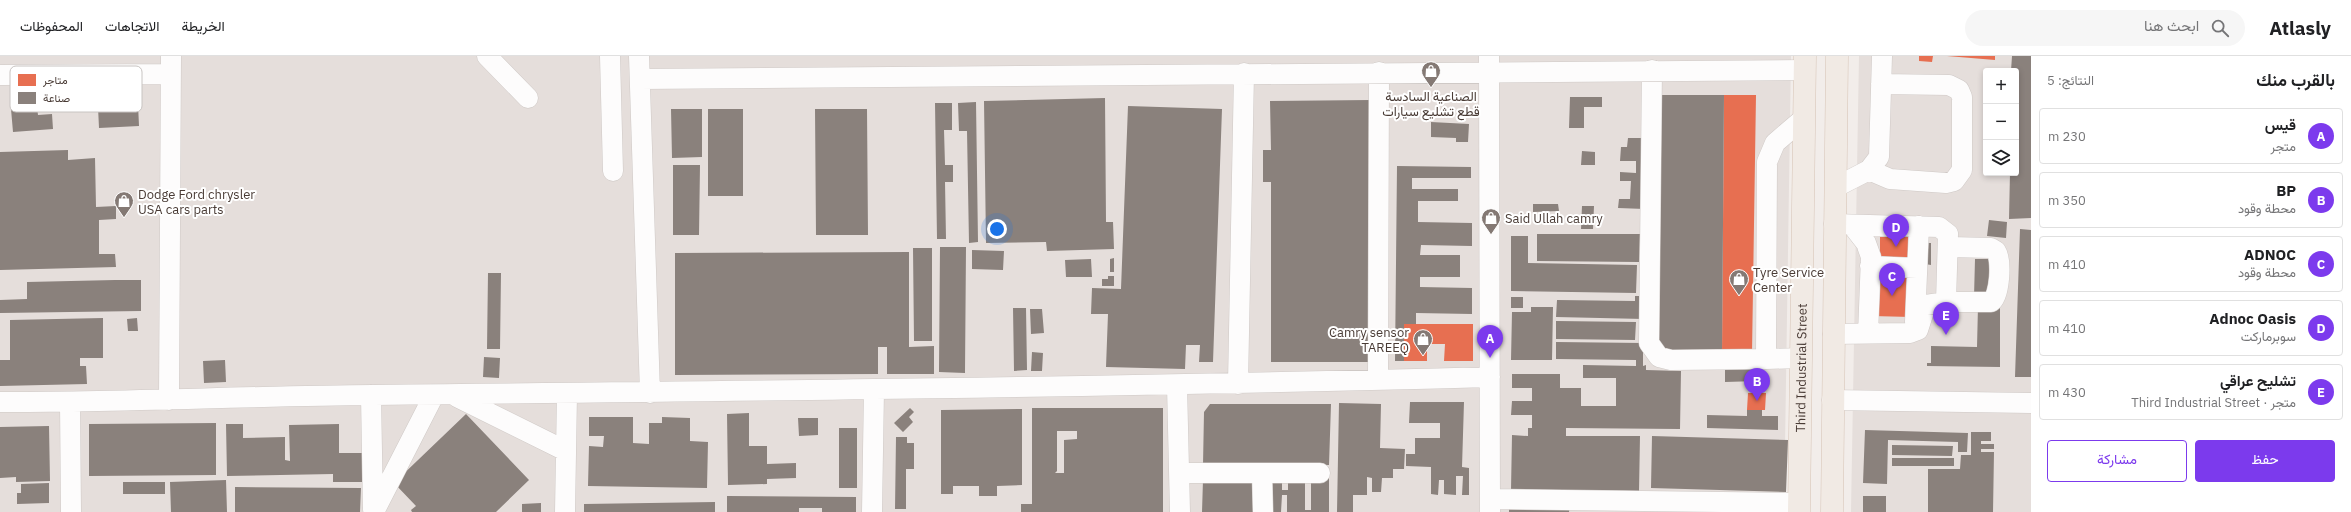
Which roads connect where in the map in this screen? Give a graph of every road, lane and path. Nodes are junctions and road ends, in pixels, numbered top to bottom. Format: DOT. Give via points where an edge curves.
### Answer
graph roads {
  1 [pos="487,56"];
  2 [pos="610,56"];
  3 [pos="639,56"];
  4 [pos="1837,56"];
  5 [pos="1882,56"];
  6 [pos="1805,63"];
  7 [pos="1489,64"];
  8 [pos="171,65"];
  9 [pos="1660,65"];
  10 [pos="142,67"];
  11 [pos="1379,72"];
  12 [pos="1244,73"];
  13 [pos="10,74"];
  14 [pos="0,75"];
  15 [pos="640,79"];
  16 [pos="1881,84"];
  17 [pos="528,98"];
  18 [pos="1803,119"];
  19 [pos="1870,170"];
  20 [pos="613,171"];
  21 [pos="1836,187"];
  22 [pos="1843,225"];
  23 [pos="1919,226"];
  24 [pos="1949,247"];
  25 [pos="1870,266"];
  26 [pos="1917,268"];
  27 [pos="1946,302"];
  28 [pos="1914,332"];
  29 [pos="1833,334"];
  30 [pos="1868,334"];
  31 [pos="1801,358"];
  32 [pos="1766,359"];
  33 [pos="1490,376"];
  34 [pos="1378,380"];
  35 [pos="1238,384"];
  36 [pos="1178,385"];
  37 [pos="874,390"];
  38 [pos="650,393"];
  39 [pos="567,394"];
  40 [pos="371,395"];
  41 [pos="434,395"];
  42 [pos="453,395"];
  43 [pos="169,400"];
  44 [pos="1832,400"];
  45 [pos="0,402"];
  46 [pos="70,402"];
  47 [pos="2031,403"];
  48 [pos="566,451"];
  49 [pos="1180,473"];
  50 [pos="1262,473"];
  51 [pos="1320,473"];
  52 [pos="1490,505"];
  53 [pos="1799,507"];
  54 [pos="71,512"];
  55 [pos="374,512"];
  56 [pos="564,512"];
  57 [pos="872,512"];
  58 [pos="1180,512"];
  59 [pos="1263,512"];
  60 [pos="1832,512"];
  1 -- 17 [label="street"];
  2 -- 20 [label="street"];
  3 -- 15 [label="street"];
  4 -- 21 [label="main road"];
  5 -- 16 [label="street"];
  6 -- 9 [label="street"];
  6 -- 18 [label="main road, Third Industrial Street"];
  7 -- 9 [label="street"];
  7 -- 11 [label="street"];
  7 -- 33 [label="street"];
  8 -- 10 [label="street"];
  8 -- 43 [label="street"];
  9 -- 32 [label="street" via="1649,343 1660,357 1671,360"];
  11 -- 12 [label="street"];
  11 -- 34 [label="street"];
  12 -- 15 [label="street"];
  12 -- 35 [label="street"];
  13 -- 14 [label="street"];
  15 -- 38 [label="street"];
  16 -- 19 [label="street" via="1880,149"];
  16 -- 19 [label="street" via="1949,85 1959,90 1962,97 1962,170 1958,178 1946,183 1890,179"];
  18 -- 31 [label="main road, Third Industrial Street"];
  18 -- 32 [label="street" via="1775,142 1767,162"];
  19 -- 21 [label="street"];
  21 -- 22 [label="main road"];
  22 -- 23 [label="street"];
  22 -- 25 [label="street" via="1866,242 1871,257"];
  22 -- 29 [label="main road"];
  23 -- 24 [label="street" via="1943,228 1948,234"];
  23 -- 26 [label="street"];
  24 -- 27 [label="street"];
  24 -- 27 [label="street" via="1991,248 1996,251 1999,258 1998,292 1991,302"];
  25 -- 26 [label="street"];
  25 -- 30 [label="street"];
  26 -- 28 [label="street"];
  27 -- 28 [label="street" via="1926,305 1921,326"];
  28 -- 30 [label="street"];
  29 -- 30 [label="street"];
  29 -- 44 [label="main road"];
  31 -- 32 [label="street"];
  31 -- 53 [label="main road, Third Industrial Street"];
  33 -- 34 [label="street"];
  33 -- 52 [label="street"];
  34 -- 35 [label="street"];
  35 -- 36 [label="street"];
  36 -- 37 [label="street"];
  36 -- 49 [label="street"];
  37 -- 38 [label="street"];
  37 -- 57 [label="street"];
  38 -- 39 [label="street"];
  39 -- 42 [label="street"];
  39 -- 48 [label="street"];
  40 -- 41 [label="street"];
  40 -- 43 [label="street"];
  40 -- 55 [label="street"];
  41 -- 42 [label="street"];
  41 -- 55 [label="street"];
  42 -- 48 [label="street"];
  43 -- 46 [label="street"];
  44 -- 47 [label="street"];
  44 -- 60 [label="main road"];
  45 -- 46 [label="street"];
  46 -- 54 [label="street"];
  48 -- 56 [label="street"];
  49 -- 50 [label="street"];
  49 -- 58 [label="street"];
  50 -- 51 [label="street"];
  50 -- 59 [label="street"];
  52 -- 53 [label="street"];
}
